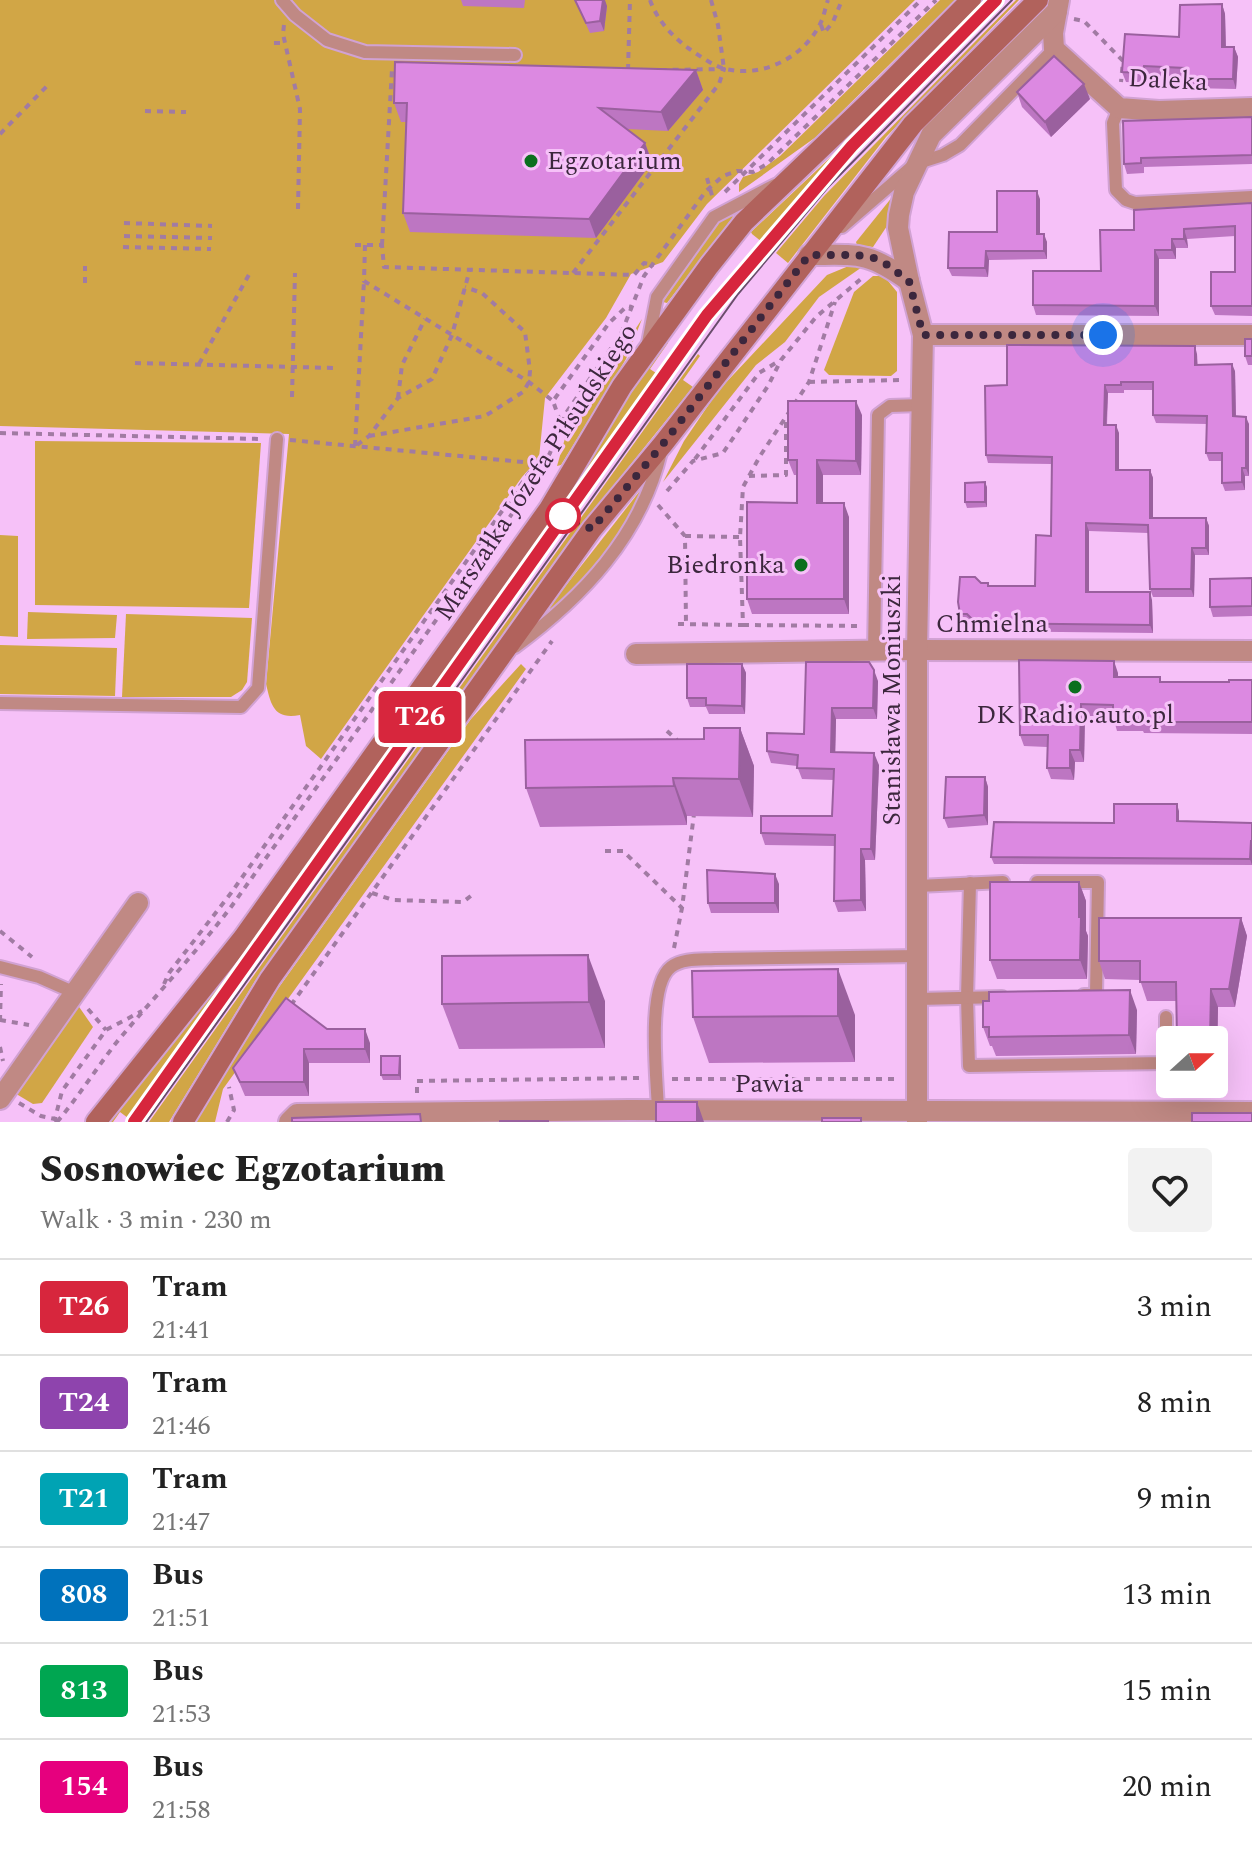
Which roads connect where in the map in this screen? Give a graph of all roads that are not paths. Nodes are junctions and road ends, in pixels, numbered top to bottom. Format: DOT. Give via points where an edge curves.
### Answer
graph roads {
  1 [pos="971,0"];
  2 [pos="1038,0"];
  3 [pos="284,3"];
  4 [pos="1062,10"];
  5 [pos="1054,49"];
  6 [pos="515,55"];
  7 [pos="1121,101"];
  8 [pos="1252,108"];
  9 [pos="915,164"];
  10 [pos="1252,197"];
  11 [pos="809,255"];
  12 [pos="909,281"];
  13 [pos="923,335"];
  14 [pos="1252,335"];
  15 [pos="922,405"];
  16 [pos="277,439"];
  17 [pos="663,444"];
  18 [pos="874,641"];
  19 [pos="917,650"];
  20 [pos="1252,651"];
  21 [pos="636,654"];
  22 [pos="499,659"];
  23 [pos="0,703"];
  24 [pos="970,883"];
  25 [pos="918,886"];
  26 [pos="138,903"];
  27 [pos="919,956"];
  28 [pos="1,968"];
  29 [pos="73,992"];
  30 [pos="1067,996"];
  31 [pos="1010,997"];
  32 [pos="967,998"];
  33 [pos="918,999"];
  34 [pos="1166,1017"];
  35 [pos="0,1099"];
  36 [pos="658,1110"];
  37 [pos="1252,1112"];
  38 [pos="912,1114"];
  39 [pos="96,1122"];
  40 [pos="183,1122"];
  41 [pos="289,1122"];
  1 -- 39 [label="main road, Marszałka Józefa Piłsudskiego" via="744,222 647,348 549,509 243,938"];
  2 -- 11 [label="main road" via="913,124"];
  3 -- 6 [label="lane" via="327,40 365,52"];
  4 -- 5 [label="street" via="1053,33"];
  4 -- 9 [label="street, Stanisława Moniuszki" via="931,135"];
  5 -- 7 [label="street, Daleka"];
  5 -- 9 [label="lane" via="960,145"];
  7 -- 8 [label="street, Daleka" via="1159,111"];
  7 -- 10 [label="lane" via="1113,123 1116,190 1126,200"];
  9 -- 11 [label="lane"];
  9 -- 12 [label="street, Stanisława Moniuszki" via="900,203 898,228"];
  11 -- 12 [label="street" via="874,258"];
  11 -- 17 [label="main road"];
  12 -- 13 [label="street, Stanisława Moniuszki"];
  13 -- 14 [label="street"];
  13 -- 15 [label="street, Stanisława Moniuszki"];
  15 -- 18 [label="lane" via="890,406 878,415"];
  15 -- 19 [label="street, Stanisława Moniuszki"];
  16 -- 23 [label="lane" via="258,688 241,707"];
  17 -- 22 [label="main road" via="592,529"];
  17 -- 22 [label="lane" via="653,486 605,564 557,616"];
  18 -- 19 [label="street, Chmielna"];
  18 -- 21 [label="street, Chmielna"];
  19 -- 20 [label="street, Chmielna"];
  19 -- 25 [label="street, Stanisława Moniuszki"];
  22 -- 40 [label="main road" via="270,979"];
  24 -- 25 [label="lane"];
  24 -- 30 [label="lane" via="1098,882 1096,995"];
  24 -- 32 [label="lane"];
  25 -- 27 [label="street, Stanisława Moniuszki"];
  26 -- 29 [label="street"];
  27 -- 33 [label="street, Stanisława Moniuszki"];
  27 -- 36 [label="lane" via="715,959 669,968 656,1006"];
  28 -- 29 [label="lane"];
  29 -- 35 [label="street"];
  31 -- 32 [label="lane"];
  32 -- 33 [label="lane"];
  32 -- 34 [label="lane" via="969,1066 1166,1063"];
  33 -- 38 [label="street, Stanisława Moniuszki"];
  36 -- 38 [label="street, Pawia"];
  36 -- 41 [label="street, Pawia" via="297,1114"];
  37 -- 38 [label="street, Pawia"];
}
